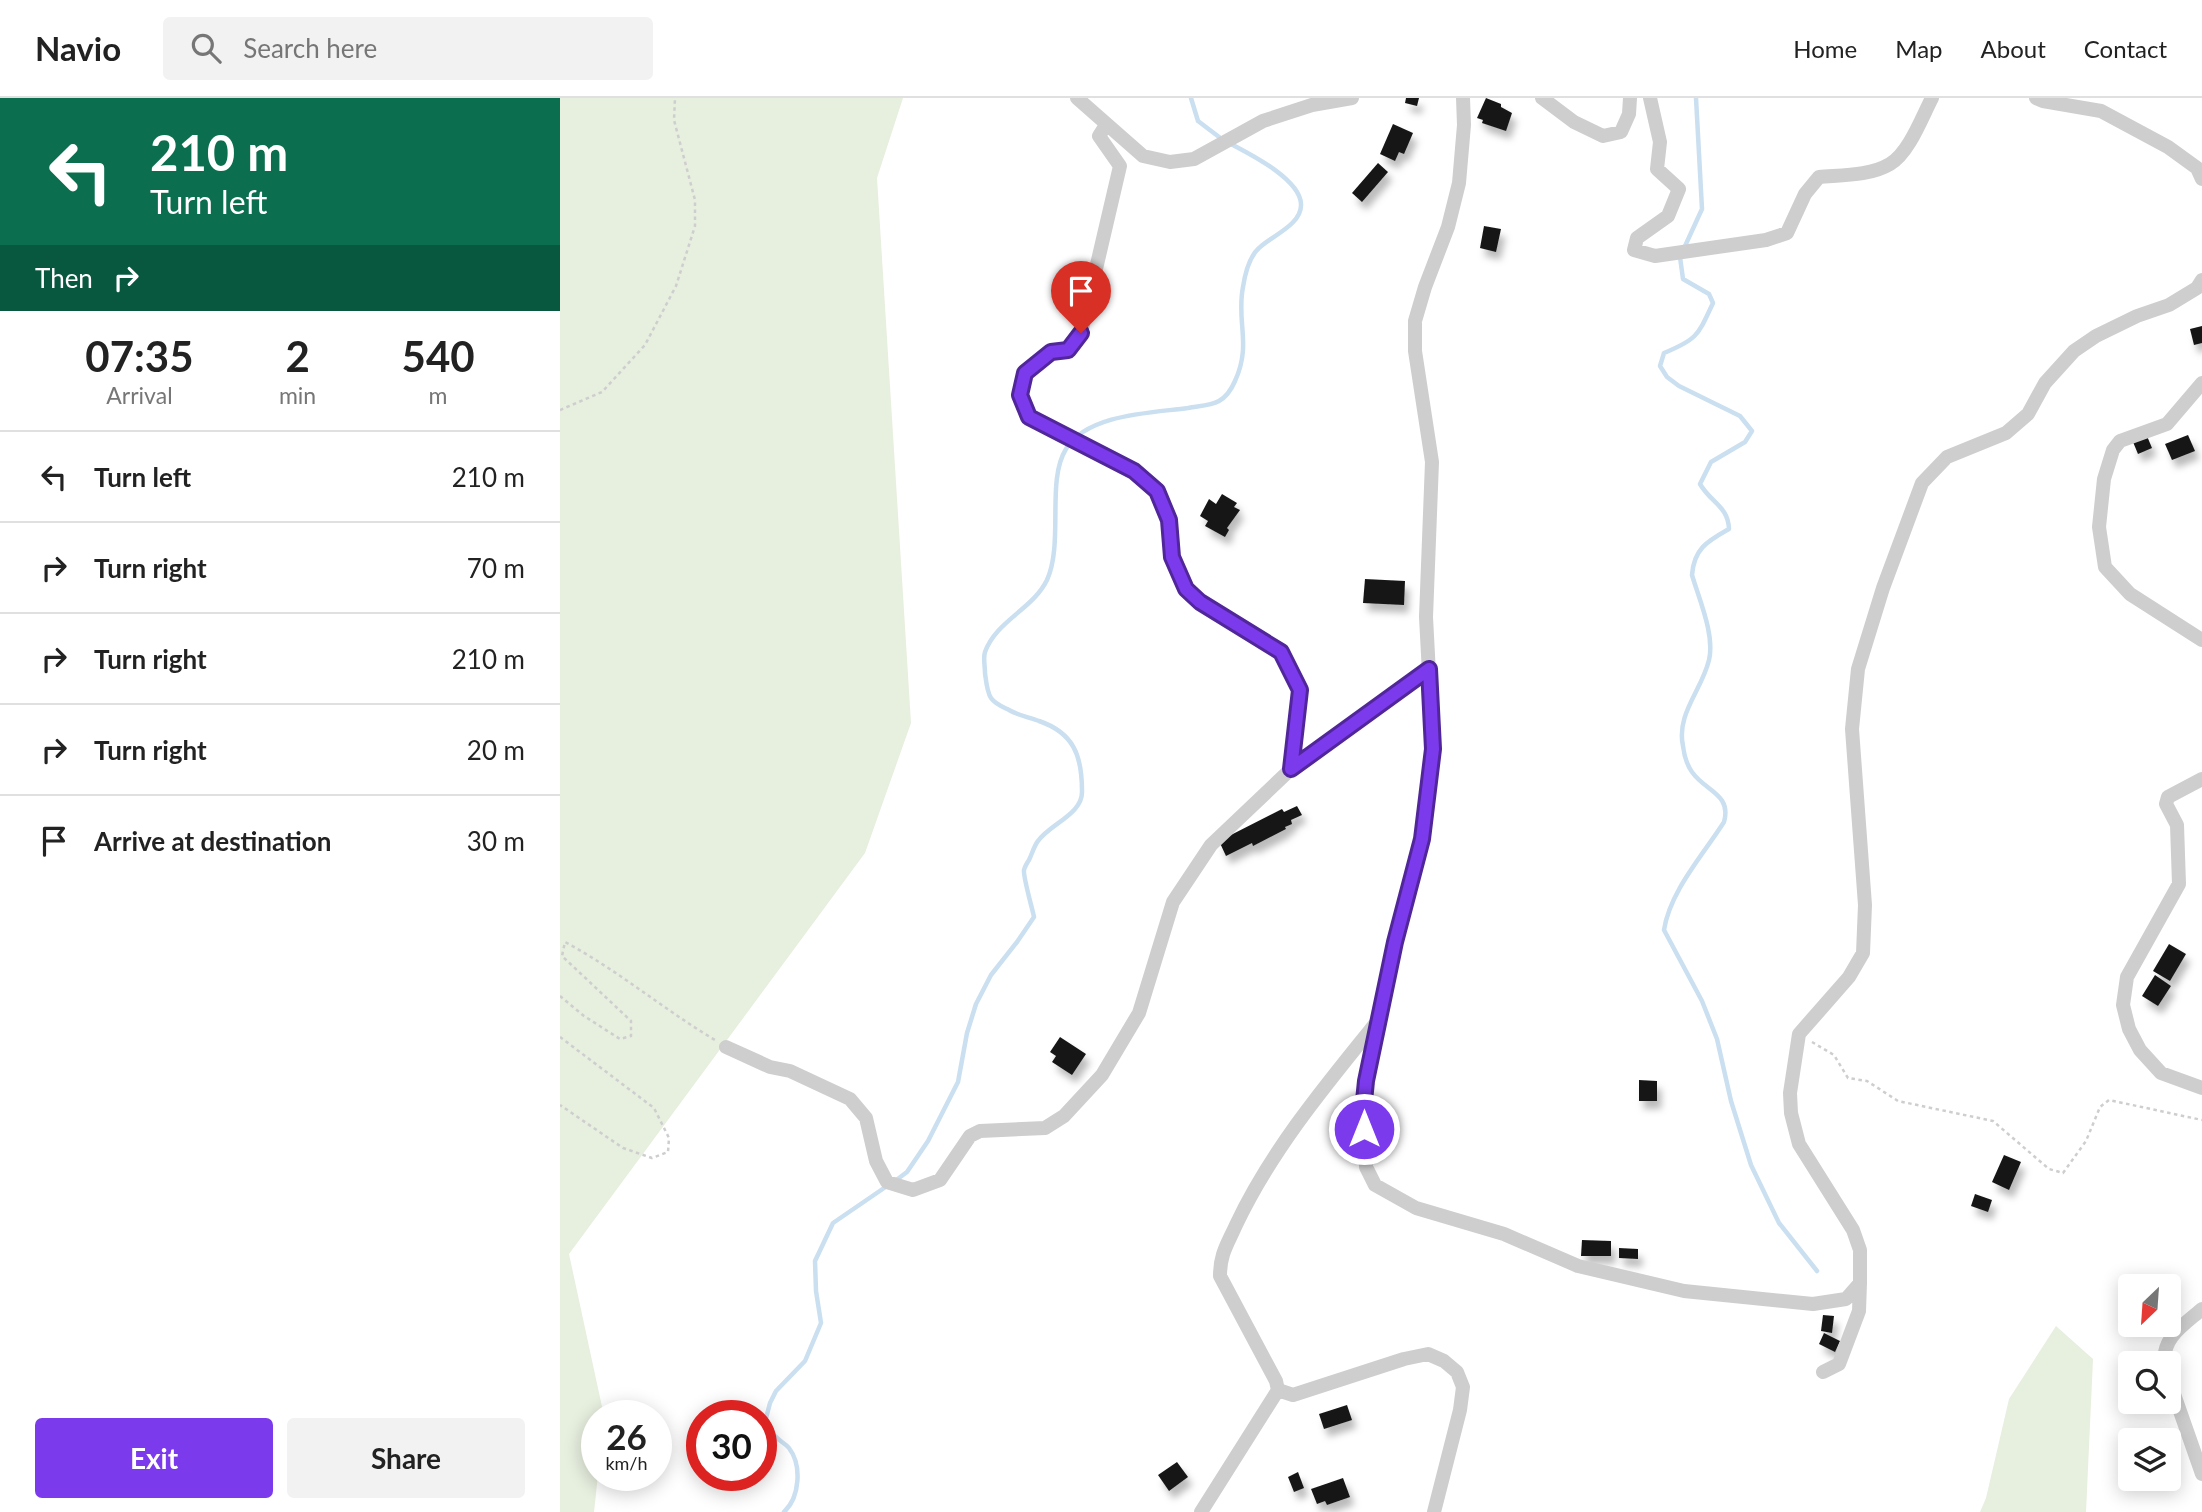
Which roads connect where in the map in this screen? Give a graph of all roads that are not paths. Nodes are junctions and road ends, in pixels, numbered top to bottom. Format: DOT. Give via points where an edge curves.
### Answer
graph roads {
  1 [pos="1077,98"];
  2 [pos="1352,98"];
  3 [pos="1463,98"];
  4 [pos="1542,98"];
  5 [pos="1630,98"];
  6 [pos="1650,98"];
  7 [pos="1932,98"];
  8 [pos="2036,98"];
  9 [pos="1106,125"];
  10 [pos="2202,179"];
  11 [pos="2202,280"];
  12 [pos="2202,383"];
  13 [pos="2202,640"];
  14 [pos="1429,669"];
  15 [pos="1291,769"];
  16 [pos="2202,779"];
  17 [pos="1379,1019"];
  18 [pos="726,1047"];
  19 [pos="2202,1088"];
  20 [pos="1860,1283"];
  21 [pos="2202,1309"];
  22 [pos="2164,1351"];
  23 [pos="1823,1372"];
  24 [pos="1278,1390"];
  25 [pos="2181,1414"];
  26 [pos="2202,1474"];
  27 [pos="1201,1512"];
  28 [pos="1434,1512"];
  1 -- 9 [label="street"];
  2 -- 9 [label="street" via="1263,121 1194,159 1170,162 1143,156"];
  3 -- 14 [label="street" via="1459,183 1415,321 1415,351 1432,462 1426,617"];
  4 -- 5 [label="street" via="1603,136 1621,132"];
  6 -- 7 [label="street" via="1660,142 1657,169 1679,189 1668,216 1637,237 1634,250 1655,256 1787,233 1805,194 1819,177 1865,173 1891,163 1909,143"];
  8 -- 10 [label="street" via="2101,111 2168,147 2197,168"];
  9 -- 15 [label="street" via="1099,136 1120,166 1081,333 1068,350 1051,352 1025,373 1020,395 1029,417 1134,471 1157,491 1169,520 1172,557 1186,589 1281,652 1300,690"];
  11 -- 20 [label="street" via="2169,305 2137,316 2074,351 2045,383 2028,414 2006,433 1947,457 1922,483 1883,588 1857,669 1852,729 1865,905 1863,953 1849,977 1799,1034 1790,1093 1799,1144 1853,1230 1860,1250"];
  12 -- 13 [label="street" via="2167,424 2120,442 2113,450 2104,479 2099,527 2105,567 2130,594"];
  14 -- 15 [label="street"];
  14 -- 17 [label="street" via="1433,749 1422,839"];
  15 -- 18 [label="street" via="1211,845 1173,902 1139,1013 1102,1075 1065,1116 1045,1128 981,1131 970,1136 940,1180 913,1189 887,1182 876,1161 866,1118 850,1100"];
  16 -- 19 [label="street" via="2168,797 2166,804 2176,825 2179,884 2127,977 2123,1005 2140,1050 2161,1073"];
  17 -- 20 [label="street" via="1363,1111 1366,1167 1375,1185 1416,1209 1504,1234 1578,1265 1684,1291 1813,1304 1846,1299"];
  17 -- 24 [label="street" via="1275,1155 1248,1199 1220,1260 1220,1276"];
  20 -- 23 [label="street" via="1858,1311 1839,1364"];
  21 -- 22 [label="street" via="2168,1339"];
  24 -- 27 [label="street"];
  24 -- 28 [label="street" via="1293,1395 1428,1354 1444,1360 1457,1372 1463,1387"];
  25 -- 26 [label="street"];
}
